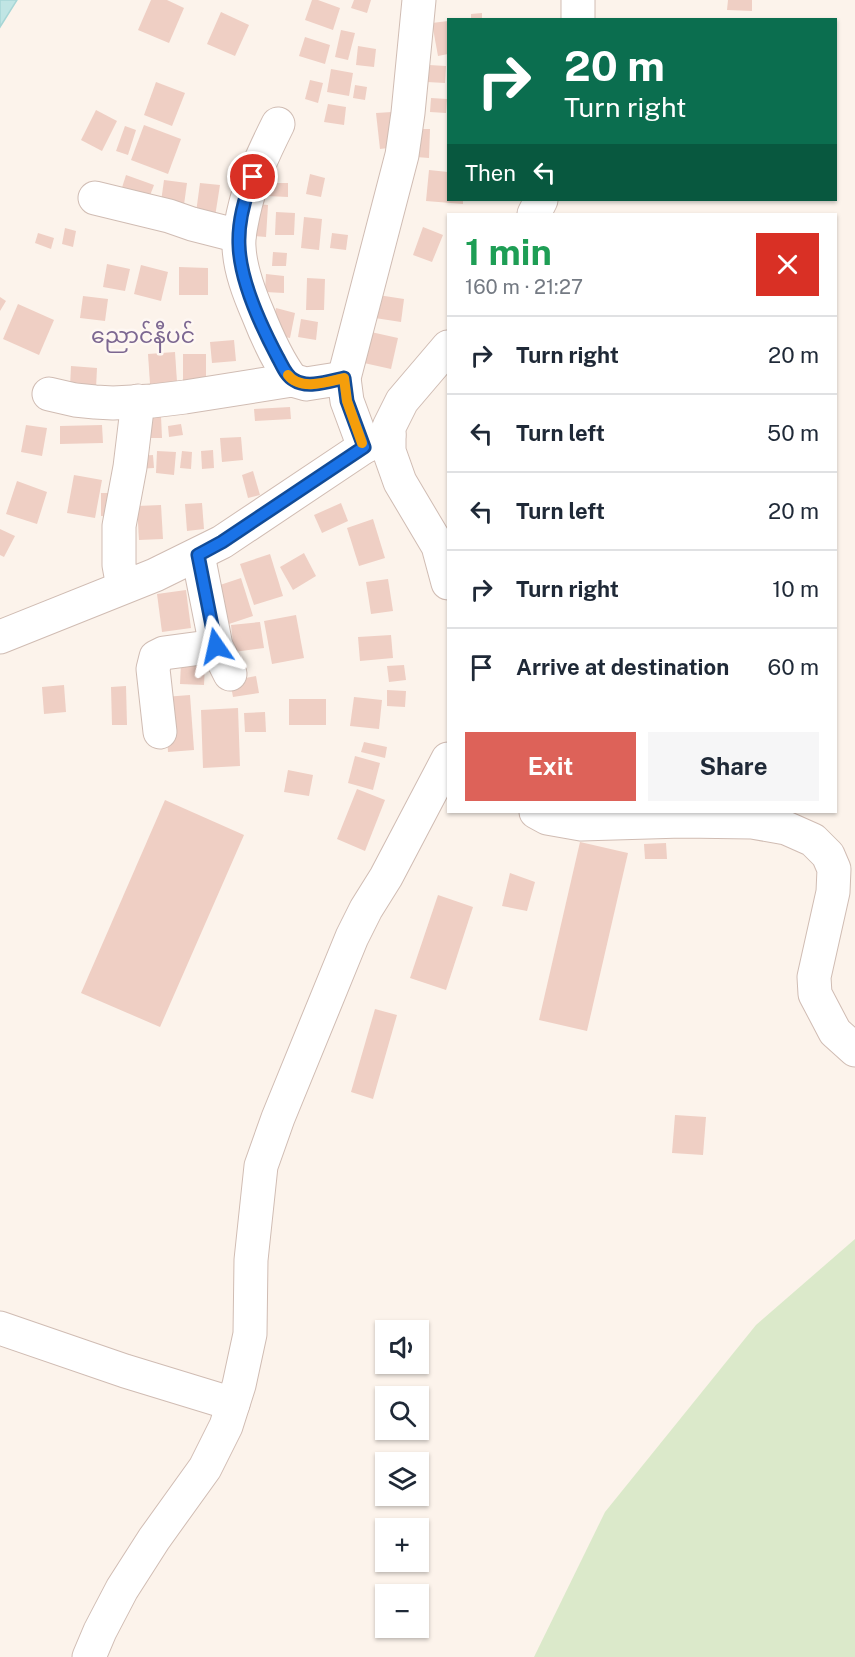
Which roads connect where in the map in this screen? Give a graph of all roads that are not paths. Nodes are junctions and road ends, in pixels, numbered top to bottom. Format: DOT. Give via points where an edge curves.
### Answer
graph roads {
  1 [pos="419,0"];
  2 [pos="578,0"];
  3 [pos="578,18"];
  4 [pos="278,124"];
  5 [pos="95,198"];
  6 [pos="239,236"];
  7 [pos="447,347"];
  8 [pos="344,378"];
  9 [pos="292,380"];
  10 [pos="49,394"];
  11 [pos="138,401"];
  12 [pos="376,441"];
  13 [pos="198,555"];
  14 [pos="447,579"];
  15 [pos="123,587"];
  16 [pos="0,637"];
  17 [pos="160,732"];
  18 [pos="447,765"];
  19 [pos="538,813"];
  20 [pos="855,1050"];
  21 [pos="0,1328"];
  22 [pos="233,1404"];
  23 [pos="89,1657"];
  1 -- 8 [label="street" via="402,155"];
  2 -- 3 [label="street"];
  4 -- 6 [label="street" via="248,190"];
  5 -- 6 [label="street"];
  6 -- 9 [label="street" via="241,262 254,305"];
  7 -- 12 [label="street" via="402,401 389,427"];
  8 -- 9 [label="street" via="306,384"];
  8 -- 12 [label="street" via="347,401"];
  9 -- 11 [label="street"];
  10 -- 11 [label="street" via="95,402"];
  11 -- 15 [label="street" via="119,526 118,566"];
  12 -- 13 [label="street"];
  12 -- 14 [label="street" via="389,451 400,482 438,546"];
  13 -- 15 [label="street"];
  13 -- 17 [label="street" via="223,660 164,653 156,657 153,669"];
  15 -- 16 [label="street"];
  18 -- 22 [label="street" via="352,937 261,1166 250,1260 250,1334"];
  19 -- 20 [label="street" via="581,824 752,822 786,828 813,840 828,855 834,869 833,892 814,977 815,994 835,1032"];
  21 -- 22 [label="street"];
  22 -- 23 [label="street" via="205,1468 122,1589"];
}
